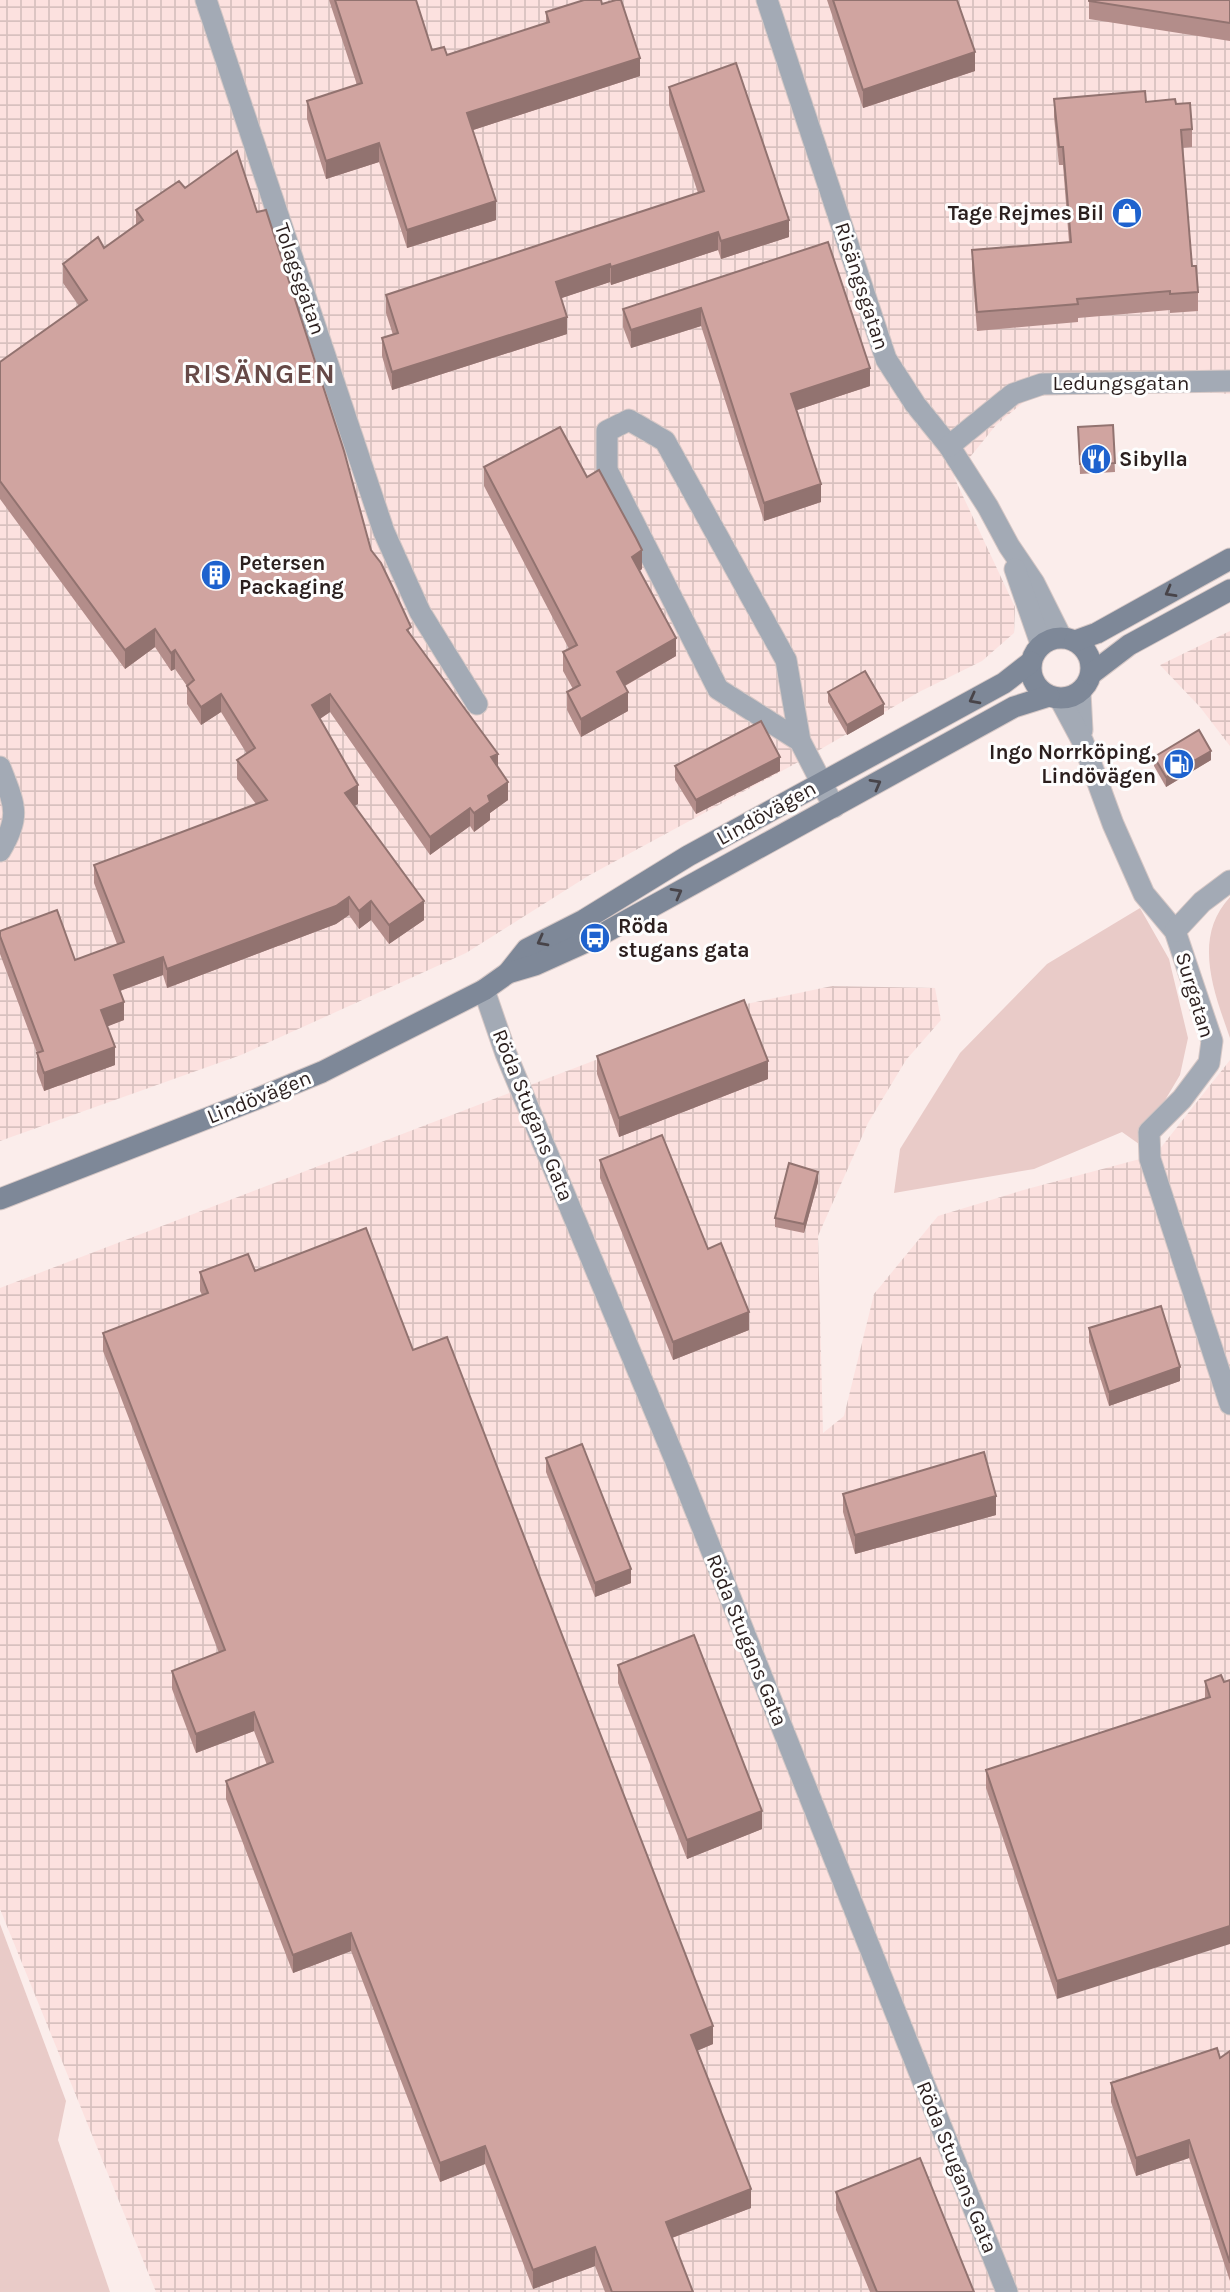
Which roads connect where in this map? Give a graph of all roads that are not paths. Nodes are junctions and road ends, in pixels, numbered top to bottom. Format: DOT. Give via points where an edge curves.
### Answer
graph roads {
  1 [pos="206,0"];
  2 [pos="768,0"];
  3 [pos="1230,382"];
  4 [pos="949,446"];
  5 [pos="1230,559"];
  6 [pos="1230,590"];
  7 [pos="1052,646"];
  8 [pos="1070,690"];
  9 [pos="477,704"];
  10 [pos="800,741"];
  11 [pos="0,767"];
  12 [pos="822,782"];
  13 [pos="834,807"];
  14 [pos="0,851"];
  15 [pos="1230,881"];
  16 [pos="1175,931"];
  17 [pos="508,973"];
  18 [pos="484,990"];
  19 [pos="0,1199"];
  20 [pos="1230,1404"];
  21 [pos="1007,2292"];
  1 -- 9 [label="street, Tolagsgatan" via="384,532 420,611"];
  2 -- 4 [label="street, Risängsgatan" via="886,359"];
  3 -- 4 [label="street, Ledungsgatan" via="1042,384 1013,394"];
  4 -- 7 [label="street, Risängsgatan" via="1034,583"];
  5 -- 7 [label="main road, Lindövägen, one-way" via="1097,633"];
  6 -- 8 [label="main road, Lindövägen" via="1129,645"];
  7 -- 8 [label="main road" via="1088,653 1091,663"];
  7 -- 8 [label="main road" via="1030,673 1040,691"];
  7 -- 12 [label="main road, Lindövägen, one-way" via="1004,683"];
  13 -- 8 [label="main road, Lindövägen, one-way" via="1014,707"];
  8 -- 16 [label="street, Surgatan" via="1083,742 1113,824 1144,894"];
  10 -- 10 [label="street" via="718,689 607,470 607,431 629,420 665,440 786,660"];
  10 -- 12 [label="street"];
  11 -- 14 [label="street" via="15,807 11,834"];
  12 -- 13 [label="street"];
  12 -- 17 [label="main road, Lindövägen, one-way" via="527,949"];
  17 -- 13 [label="main road, Lindövägen, one-way" via="595,938"];
  15 -- 16 [label="street"];
  16 -- 20 [label="street, Surgatan" via="1212,1041 1209,1063 1149,1132 1150,1159"];
  17 -- 18 [label="main road, Lindövägen"];
  18 -- 19 [label="main road, Lindövägen" via="322,1072"];
  18 -- 21 [label="street, Röda Stugans Gata"];
}
